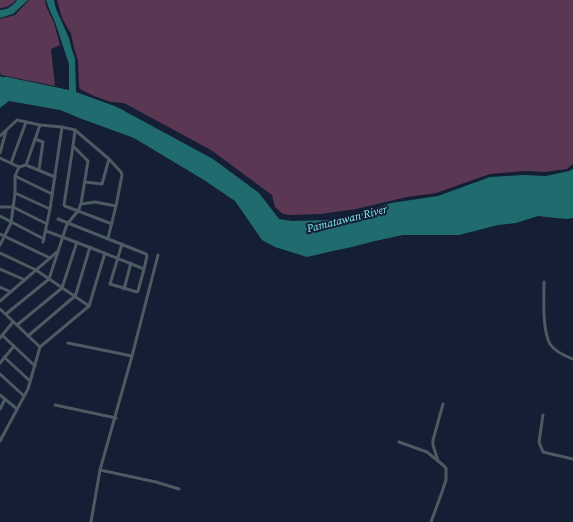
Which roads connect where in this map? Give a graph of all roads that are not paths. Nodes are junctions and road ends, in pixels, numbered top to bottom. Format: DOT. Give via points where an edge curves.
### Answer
graph roads {
  1 [pos="26,122"];
  2 [pos="40,125"];
  3 [pos="62,127"];
  4 [pos="76,130"];
  5 [pos="6,131"];
  6 [pos="0,136"];
  7 [pos="35,139"];
  8 [pos="73,146"];
  9 [pos="0,153"];
  10 [pos="0,158"];
  11 [pos="109,159"];
  12 [pos="11,163"];
  13 [pos="26,165"];
  14 [pos="19,167"];
  15 [pos="39,170"];
  16 [pos="15,176"];
  17 [pos="55,178"];
  18 [pos="84,182"];
  19 [pos="14,193"];
  20 [pos="52,194"];
  21 [pos="81,204"];
  22 [pos="116,206"];
  23 [pos="0,207"];
  24 [pos="13,207"];
  25 [pos="50,209"];
  26 [pos="78,211"];
  27 [pos="0,216"];
  28 [pos="58,219"];
  29 [pos="11,223"];
  30 [pos="68,223"];
  31 [pos="47,224"];
  32 [pos="112,224"];
  33 [pos="46,230"];
  34 [pos="0,234"];
  35 [pos="4,236"];
  36 [pos="63,237"];
  37 [pos="108,238"];
  38 [pos="77,242"];
  39 [pos="122,244"];
  40 [pos="0,245"];
  41 [pos="90,247"];
  42 [pos="58,251"];
  43 [pos="0,253"];
  44 [pos="105,253"];
  45 [pos="158,255"];
  46 [pos="50,258"];
  47 [pos="118,258"];
  48 [pos="131,263"];
  49 [pos="0,269"];
  50 [pos="144,269"];
  51 [pos="36,270"];
  52 [pos="49,279"];
  53 [pos="25,280"];
  54 [pos="544,282"];
  55 [pos="0,287"];
  56 [pos="62,288"];
  57 [pos="124,289"];
  58 [pos="11,292"];
  59 [pos="75,297"];
  60 [pos="0,301"];
  61 [pos="89,306"];
  62 [pos="0,309"];
  63 [pos="6,314"];
  64 [pos="13,322"];
  65 [pos="17,325"];
  66 [pos="28,336"];
  67 [pos="1,337"];
  68 [pos="68,343"];
  69 [pos="14,346"];
  70 [pos="40,347"];
  71 [pos="132,356"];
  72 [pos="4,357"];
  73 [pos="573,359"];
  74 [pos="0,363"];
  75 [pos="35,366"];
  76 [pos="0,374"];
  77 [pos="30,381"];
  78 [pos="0,395"];
  79 [pos="24,396"];
  80 [pos="5,399"];
  81 [pos="443,404"];
  82 [pos="55,405"];
  83 [pos="0,409"];
  84 [pos="17,409"];
  85 [pos="543,415"];
  86 [pos="116,418"];
  87 [pos="0,441"];
  88 [pos="399,442"];
  89 [pos="573,459"];
  90 [pos="438,461"];
  91 [pos="100,470"];
  92 [pos="179,490"];
  93 [pos="91,522"];
  94 [pos="431,522"];
  1 -- 2 [label="street"];
  1 -- 5 [label="street" via="17,120"];
  1 -- 12 [label="street"];
  2 -- 3 [label="street"];
  2 -- 7 [label="street"];
  3 -- 4 [label="street"];
  3 -- 17 [label="street"];
  4 -- 8 [label="street"];
  4 -- 11 [label="street"];
  5 -- 6 [label="street"];
  5 -- 9 [label="street"];
  7 -- 13 [label="street"];
  7 -- 15 [label="street" via="43,142"];
  8 -- 18 [label="street" via="88,161"];
  8 -- 26 [label="street" via="64,205"];
  10 -- 12 [label="street"];
  11 -- 18 [label="street" via="102,184"];
  11 -- 22 [label="street" via="122,175"];
  12 -- 14 [label="street"];
  13 -- 14 [label="street"];
  13 -- 15 [label="street"];
  14 -- 16 [label="street"];
  15 -- 17 [label="street"];
  16 -- 19 [label="street"];
  16 -- 20 [label="street"];
  17 -- 20 [label="street"];
  18 -- 21 [label="street"];
  19 -- 24 [label="street"];
  19 -- 25 [label="street"];
  20 -- 25 [label="street"];
  21 -- 22 [label="street" via="95,202"];
  21 -- 26 [label="street"];
  22 -- 32 [label="street"];
  23 -- 24 [label="street"];
  24 -- 29 [label="street"];
  24 -- 31 [label="street"];
  25 -- 31 [label="street"];
  26 -- 30 [label="street"];
  26 -- 32 [label="street"];
  27 -- 29 [label="street"];
  28 -- 30 [label="street"];
  29 -- 33 [label="street" via="44,240"];
  29 -- 35 [label="street"];
  30 -- 36 [label="street"];
  30 -- 37 [label="street"];
  31 -- 33 [label="street"];
  32 -- 37 [label="street"];
  33 -- 36 [label="street"];
  34 -- 35 [label="street"];
  35 -- 40 [label="street"];
  35 -- 46 [label="street"];
  36 -- 38 [label="street"];
  36 -- 42 [label="street"];
  37 -- 39 [label="street"];
  38 -- 41 [label="street"];
  38 -- 56 [label="street"];
  39 -- 47 [label="street"];
  39 -- 50 [label="street" via="146,254"];
  41 -- 44 [label="street"];
  41 -- 59 [label="street"];
  42 -- 46 [label="street"];
  42 -- 52 [label="street"];
  43 -- 51 [label="street"];
  44 -- 47 [label="street"];
  44 -- 61 [label="street"];
  45 -- 71 [label="street"];
  46 -- 51 [label="street"];
  47 -- 48 [label="street"];
  47 -- 57 [label="street" via="110,284"];
  48 -- 50 [label="street"];
  48 -- 57 [label="street"];
  49 -- 53 [label="street"];
  50 -- 57 [label="street" via="138,291"];
  51 -- 52 [label="street"];
  51 -- 53 [label="street"];
  52 -- 56 [label="street"];
  52 -- 63 [label="street"];
  53 -- 58 [label="street"];
  54 -- 73 [label="street" via="547,337 559,353"];
  55 -- 58 [label="street"];
  56 -- 59 [label="street"];
  56 -- 65 [label="street"];
  58 -- 60 [label="street"];
  59 -- 61 [label="street"];
  59 -- 66 [label="street"];
  61 -- 70 [label="street"];
  62 -- 63 [label="street"];
  63 -- 64 [label="street"];
  64 -- 65 [label="street"];
  64 -- 67 [label="street"];
  65 -- 66 [label="street"];
  66 -- 70 [label="street"];
  67 -- 69 [label="street"];
  68 -- 71 [label="street"];
  69 -- 72 [label="street"];
  69 -- 75 [label="street"];
  70 -- 75 [label="street"];
  71 -- 86 [label="street"];
  72 -- 74 [label="street"];
  72 -- 77 [label="street"];
  75 -- 77 [label="street"];
  76 -- 79 [label="street"];
  77 -- 79 [label="street"];
  78 -- 80 [label="street"];
  79 -- 84 [label="street"];
  80 -- 83 [label="street"];
  80 -- 84 [label="street"];
  81 -- 90 [label="street" via="433,440"];
  82 -- 86 [label="street"];
  84 -- 87 [label="street"];
  85 -- 89 [label="street" via="539,442 543,452"];
  86 -- 91 [label="street"];
  88 -- 90 [label="street" via="427,452"];
  90 -- 94 [label="street" via="446,468 446,480"];
  91 -- 92 [label="street" via="156,482"];
  91 -- 93 [label="street"];
}
